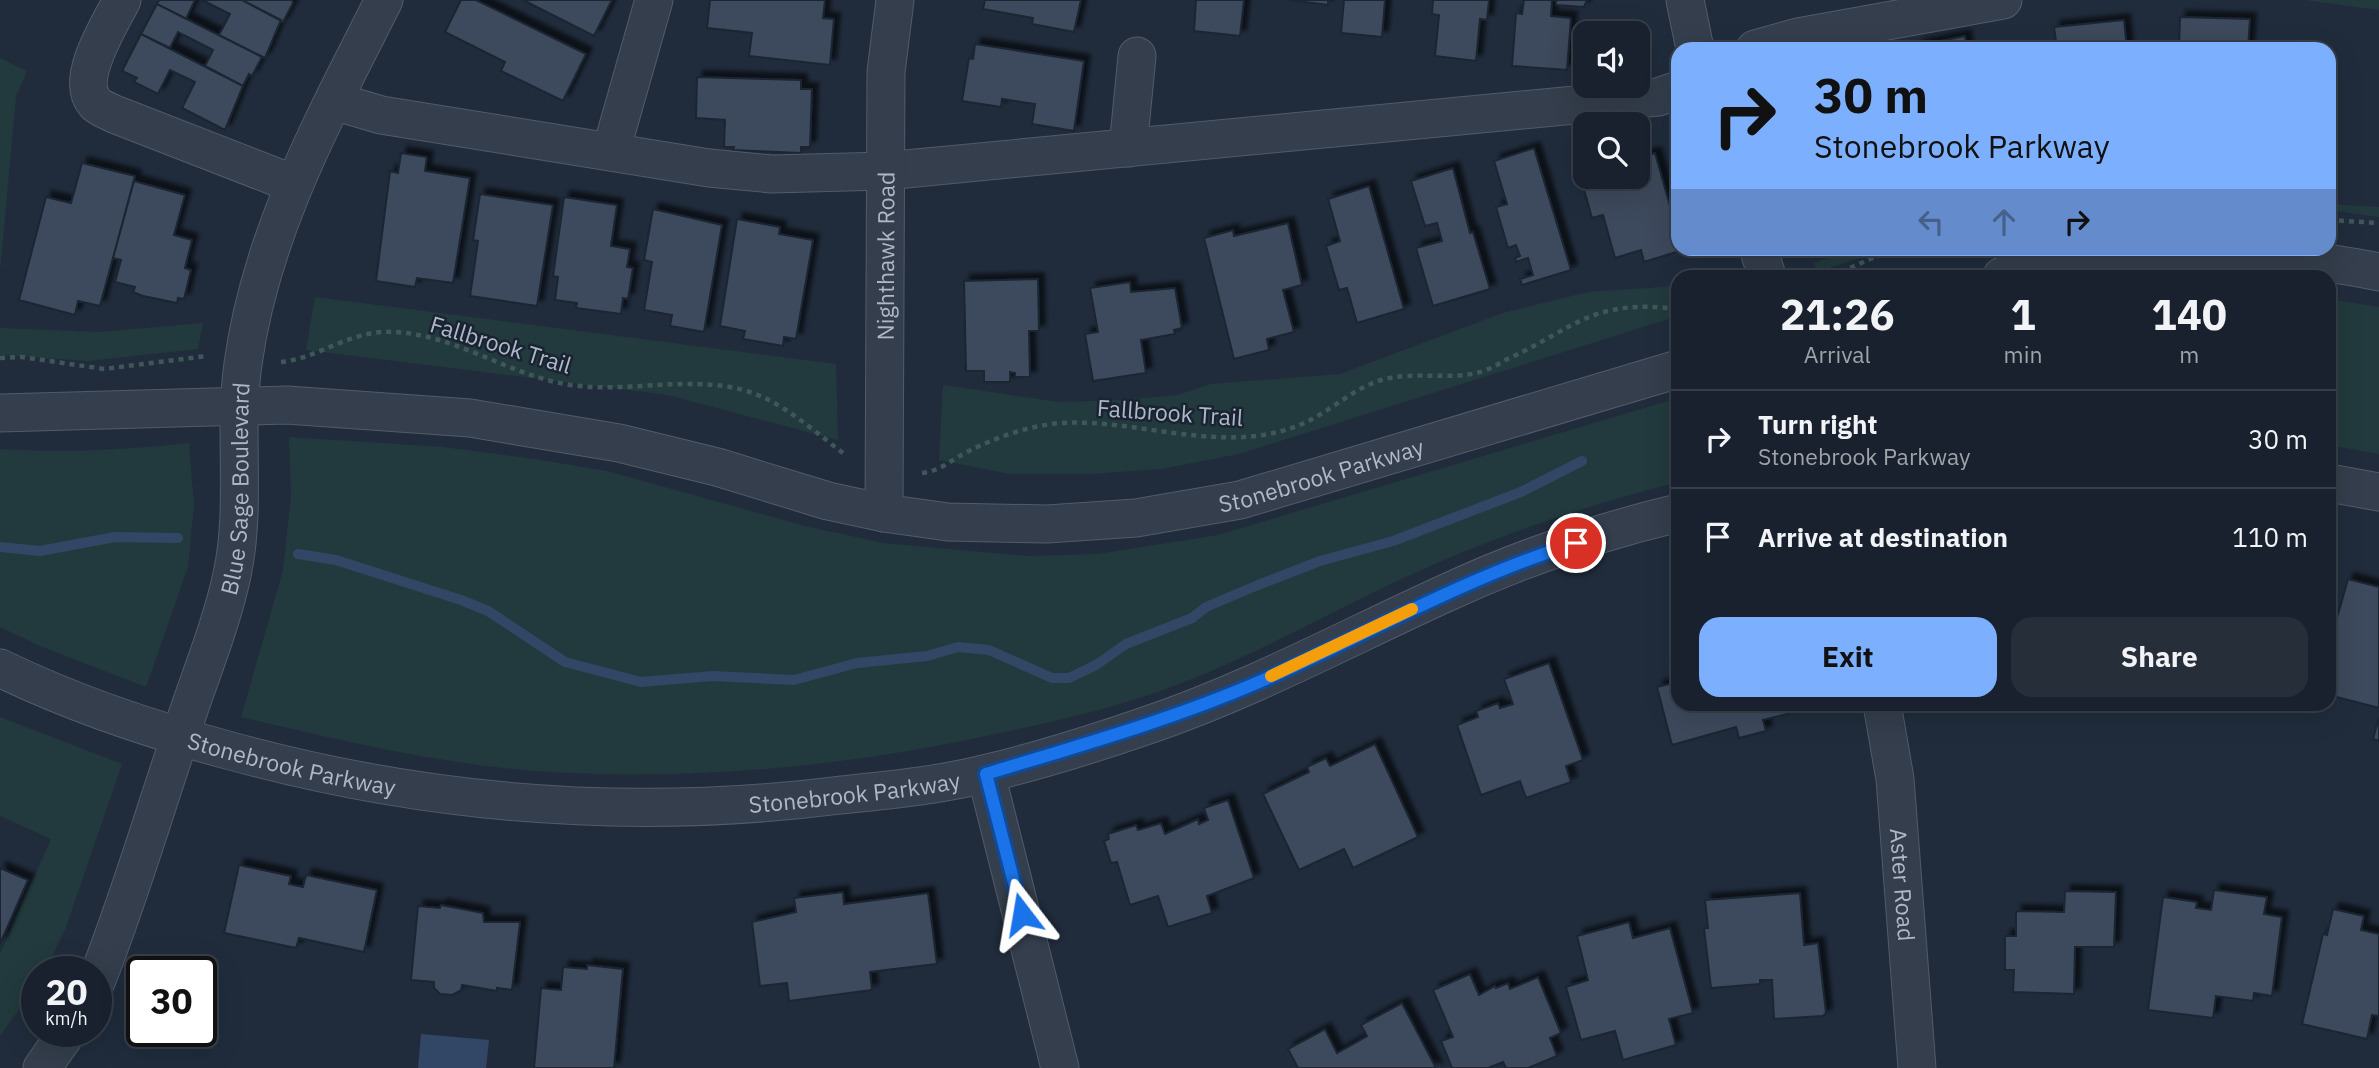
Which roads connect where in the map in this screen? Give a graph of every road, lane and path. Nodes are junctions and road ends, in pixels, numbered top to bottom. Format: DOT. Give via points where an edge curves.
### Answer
graph roads {
  1 [pos="122,0"];
  2 [pos="384,0"];
  3 [pos="654,0"];
  4 [pos="895,0"];
  5 [pos="1685,0"];
  6 [pos="1996,1"];
  7 [pos="1694,42"];
  8 [pos="1780,42"];
  9 [pos="1137,56"];
  10 [pos="1671,92"];
  11 [pos="334,101"];
  12 [pos="1128,148"];
  13 [pos="611,151"];
  14 [pos="885,171"];
  15 [pos="294,184"];
  16 [pos="2336,220"];
  17 [pos="2379,223"];
  18 [pos="1877,256"];
  19 [pos="2183,256"];
  20 [pos="2245,256"];
  21 [pos="1846,270"];
  22 [pos="2035,270"];
  23 [pos="2379,272"];
  24 [pos="1671,309"];
  25 [pos="203,355"];
  26 [pos="0,358"];
  27 [pos="296,361"];
  28 [pos="1671,371"];
  29 [pos="240,406"];
  30 [pos="0,413"];
  31 [pos="848,457"];
  32 [pos="936,472"];
  33 [pos="2336,484"];
  34 [pos="2379,492"];
  35 [pos="884,513"];
  36 [pos="1671,515"];
  37 [pos="0,668"];
  38 [pos="1883,711"];
  39 [pos="179,738"];
  40 [pos="986,774"];
  41 [pos="107,956"];
  42 [pos="57,1047"];
  43 [pos="42,1068"];
  44 [pos="1060,1068"];
  45 [pos="1917,1068"];
  1 -- 15 [label="street" via="89,72 87,87 95,103"];
  2 -- 11 [label="street, Blue Sage Boulevard"];
  3 -- 13 [label="street"];
  4 -- 14 [label="street, Nighthawk Road" via="886,72"];
  5 -- 7 [label="street"];
  6 -- 8 [label="street"];
  9 -- 12 [label="street"];
  10 -- 12 [label="street"];
  11 -- 13 [label="street" via="381,115"];
  11 -- 15 [label="street, Blue Sage Boulevard"];
  12 -- 14 [label="street"];
  13 -- 14 [label="street" via="772,174"];
  14 -- 35 [label="street, Nighthawk Road"];
  15 -- 29 [label="street, Blue Sage Boulevard" via="257,292"];
  16 -- 17 [label="path"];
  18 -- 21 [label="path"];
  19 -- 22 [label="street" via="2080,262"];
  20 -- 23 [label="street"];
  24 -- 32 [label="path, Fallbrook Trail" via="1624,307 1596,312 1487,370 1381,380 1302,424 1265,433 1237,438 1061,423 1017,431 968,451"];
  25 -- 26 [label="path" via="104,369"];
  27 -- 31 [label="path, Fallbrook Trail" via="352,338 402,333 444,342 515,371 569,385 606,389 717,386 749,392 776,404"];
  28 -- 35 [label="street, Stonebrook Parkway" via="1240,500 1187,511 1047,524 948,522"];
  29 -- 30 [label="street, Stonebrook Parkway"];
  29 -- 35 [label="street, Stonebrook Parkway" via="353,408 525,426 619,443"];
  29 -- 39 [label="street, Blue Sage Boulevard" via="241,483 232,575"];
  33 -- 34 [label="street"];
  36 -- 40 [label="street, Stonebrook Parkway" via="1550,551 1450,591 1258,682 1149,724"];
  37 -- 39 [label="street, Stonebrook Parkway"];
  38 -- 45 [label="street, Aster Road" via="1895,779"];
  39 -- 40 [label="street, Stonebrook Parkway" via="309,773 442,796 549,807 764,805"];
  39 -- 41 [label="street, Blue Sage Boulevard"];
  40 -- 44 [label="street"];
  42 -- 43 [label="street"];
}
